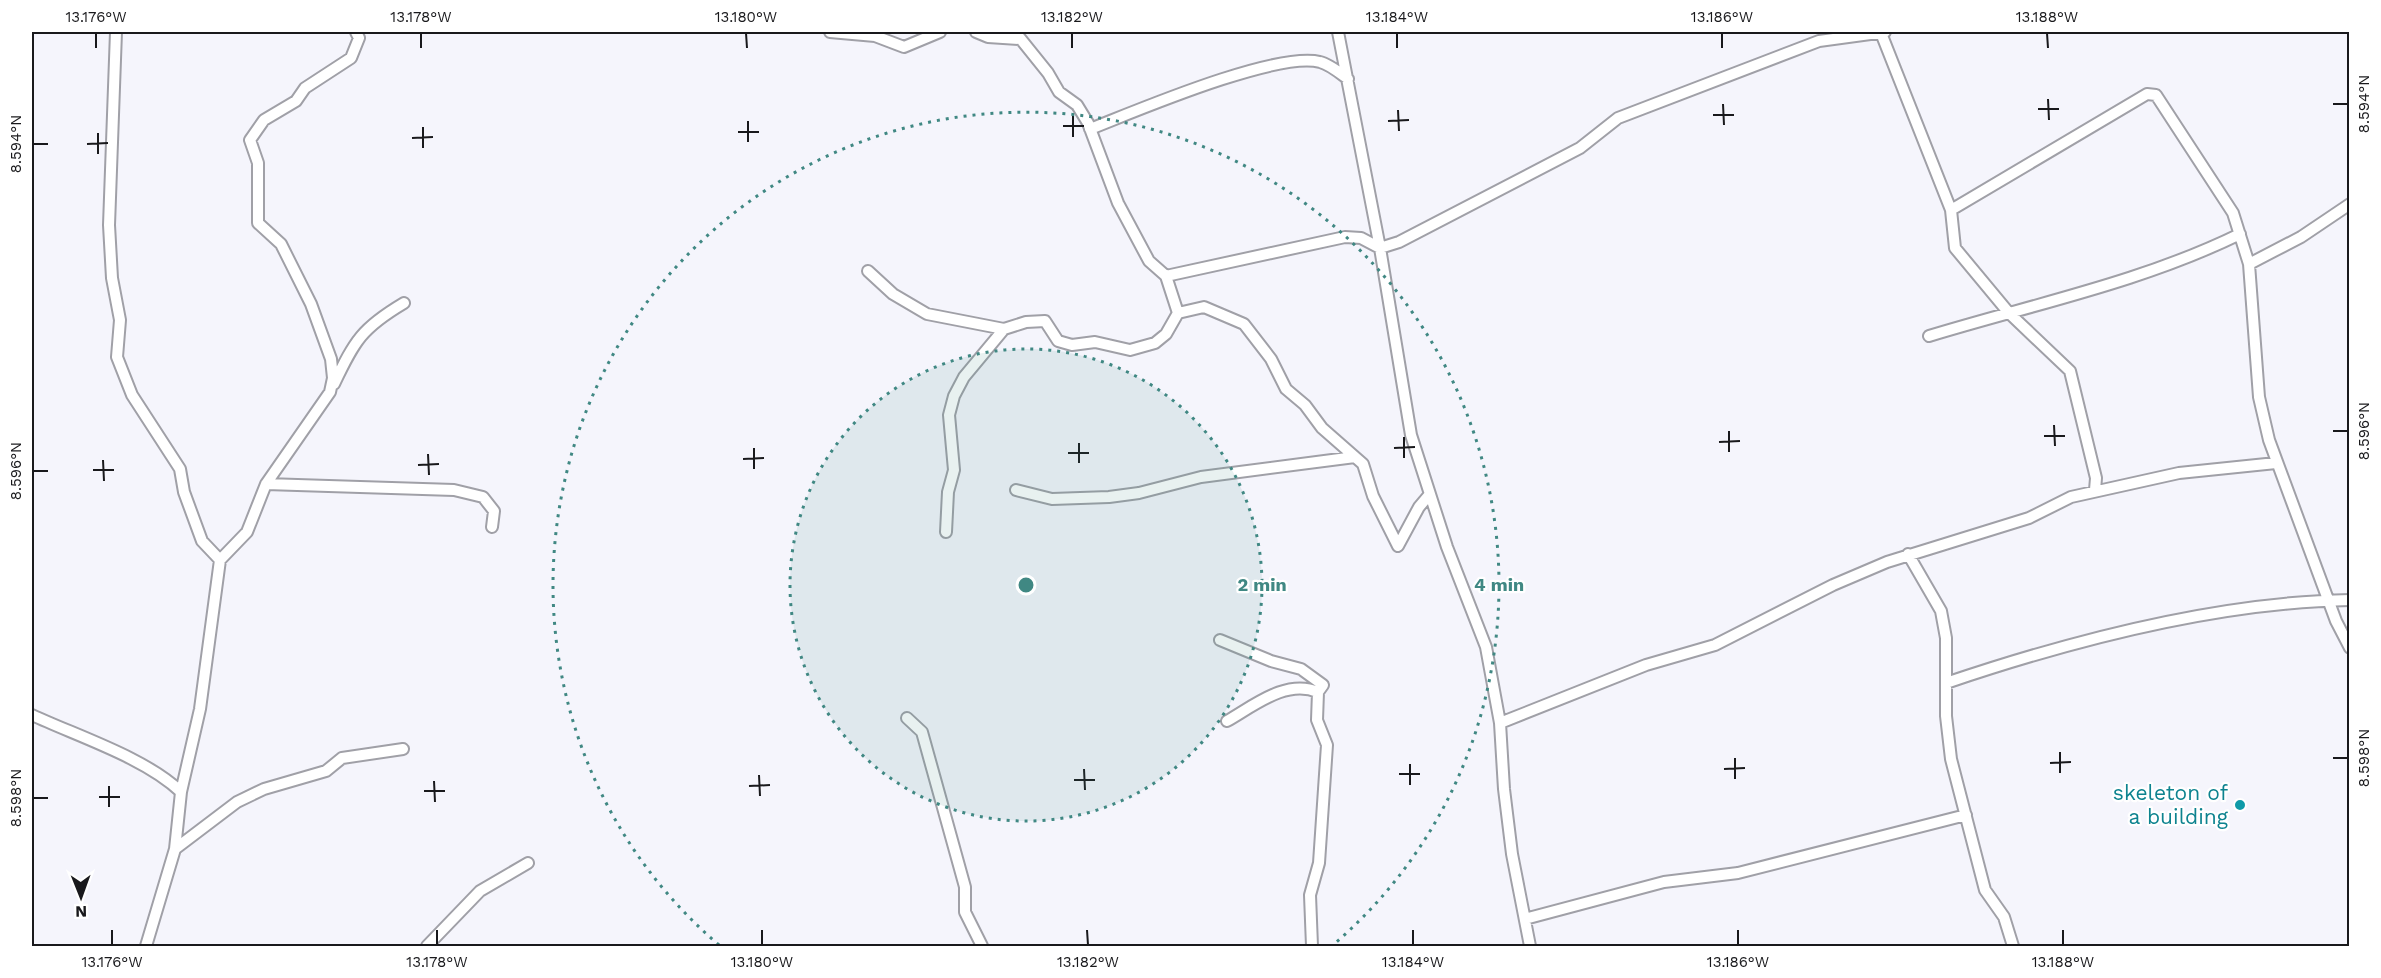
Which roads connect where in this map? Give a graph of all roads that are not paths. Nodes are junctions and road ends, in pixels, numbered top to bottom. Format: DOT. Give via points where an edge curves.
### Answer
graph roads {
  1 [pos="116,32"];
  2 [pos="356,32"];
  3 [pos="830,32"];
  4 [pos="940,32"];
  5 [pos="976,32"];
  6 [pos="1338,32"];
  7 [pos="1883,32"];
  8 [pos="1018,35"];
  9 [pos="1348,79"];
  10 [pos="1090,129"];
  11 [pos="2349,204"];
  12 [pos="1951,210"];
  13 [pos="2240,234"];
  14 [pos="1380,248"];
  15 [pos="2249,264"];
  16 [pos="868,271"];
  17 [pos="1166,276"];
  18 [pos="404,303"];
  19 [pos="1178,313"];
  20 [pos="2009,313"];
  21 [pos="1004,329"];
  22 [pos="1929,336"];
  23 [pos="330,392"];
  24 [pos="1355,458"];
  25 [pos="2276,463"];
  26 [pos="266,484"];
  27 [pos="1016,490"];
  28 [pos="2095,490"];
  29 [pos="1430,494"];
  30 [pos="492,527"];
  31 [pos="946,532"];
  32 [pos="1908,554"];
  33 [pos="220,561"];
  34 [pos="2349,600"];
  35 [pos="2330,601"];
  36 [pos="1220,640"];
  37 [pos="2349,648"];
  38 [pos="1946,683"];
  39 [pos="1318,692"];
  40 [pos="32,715"];
  41 [pos="907,718"];
  42 [pos="1227,721"];
  43 [pos="1500,723"];
  44 [pos="403,749"];
  45 [pos="181,792"];
  46 [pos="1966,815"];
  47 [pos="175,849"];
  48 [pos="528,863"];
  49 [pos="1525,919"];
  50 [pos="146,946"];
  51 [pos="427,946"];
  52 [pos="982,946"];
  53 [pos="1312,946"];
  54 [pos="1530,946"];
  55 [pos="2013,946"];
  1 -- 33 [label="street" via="109,225 112,278 120,320 117,357 132,395 180,469 202,541"];
  2 -- 23 [label="street" via="359,38 351,58 305,88 296,101 264,120 250,140 258,163 258,223 281,244 311,304 331,359"];
  3 -- 4 [label="street" via="875,36 904,47"];
  5 -- 8 [label="street" via="988,37"];
  6 -- 9 [label="street"];
  7 -- 12 [label="street"];
  7 -- 14 [label="street" via="1819,41 1618,118 1580,148 1399,242"];
  8 -- 10 [label="street" via="1059,92 1077,105"];
  9 -- 10 [label="street" via="1320,62 1278,64 1208,85"];
  9 -- 14 [label="street"];
  10 -- 17 [label="street" via="1118,203 1149,261"];
  11 -- 15 [label="street" via="2301,237"];
  12 -- 13 [label="street" via="2151,93 2159,98 2233,213"];
  12 -- 20 [label="street" via="1955,249"];
  13 -- 15 [label="street"];
  13 -- 20 [label="street" via="2125,280"];
  14 -- 17 [label="street" via="1361,238 1345,237"];
  14 -- 29 [label="street" via="1411,435"];
  15 -- 25 [label="street" via="2259,397"];
  16 -- 21 [label="street" via="893,294 927,314"];
  17 -- 19 [label="street"];
  18 -- 23 [label="street" via="372,322 351,349"];
  19 -- 21 [label="street" via="1166,334 1155,343 1130,350 1095,342 1072,345 1058,341 1045,321"];
  19 -- 24 [label="street" via="1204,307 1244,324 1271,359 1286,389"];
  20 -- 22 [label="street"];
  20 -- 28 [label="street" via="2070,371 2096,478"];
  21 -- 31 [label="street" via="964,377 954,396 949,415 954,470 948,492"];
  23 -- 26 [label="street"];
  24 -- 27 [label="street" via="1202,477 1109,497 1052,499"];
  24 -- 29 [label="street" via="1363,464 1373,496 1398,546"];
  25 -- 28 [label="street" via="2179,473"];
  25 -- 35 [label="street"];
  26 -- 30 [label="street" via="454,490 483,496 494,511"];
  26 -- 33 [label="street" via="247,532"];
  28 -- 32 [label="street" via="2029,518"];
  29 -- 43 [label="street" via="1486,647"];
  32 -- 38 [label="street" via="1941,611 1946,638"];
  32 -- 43 [label="street" via="1833,585 1714,645 1646,665"];
  33 -- 45 [label="street" via="200,709"];
  34 -- 35 [label="street"];
  35 -- 37 [label="street"];
  35 -- 38 [label="street" via="2230,610 2163,623"];
  36 -- 39 [label="street" via="1301,669 1323,685"];
  38 -- 46 [label="street" via="1951,759"];
  39 -- 42 [label="street" via="1304,686 1287,689"];
  39 -- 53 [label="street" via="1317,720 1327,745 1319,862 1310,895"];
  40 -- 45 [label="street" via="167,778"];
  41 -- 52 [label="street" via="922,732 965,886 965,912"];
  43 -- 49 [label="street" via="1512,854"];
  44 -- 47 [label="street" via="342,758 326,771 264,789 237,802"];
  45 -- 47 [label="street"];
  46 -- 49 [label="street" via="1738,873 1664,882"];
  46 -- 55 [label="street" via="1985,890 2004,917"];
  47 -- 50 [label="street"];
  48 -- 51 [label="street" via="480,891"];
  49 -- 54 [label="street"];
}
